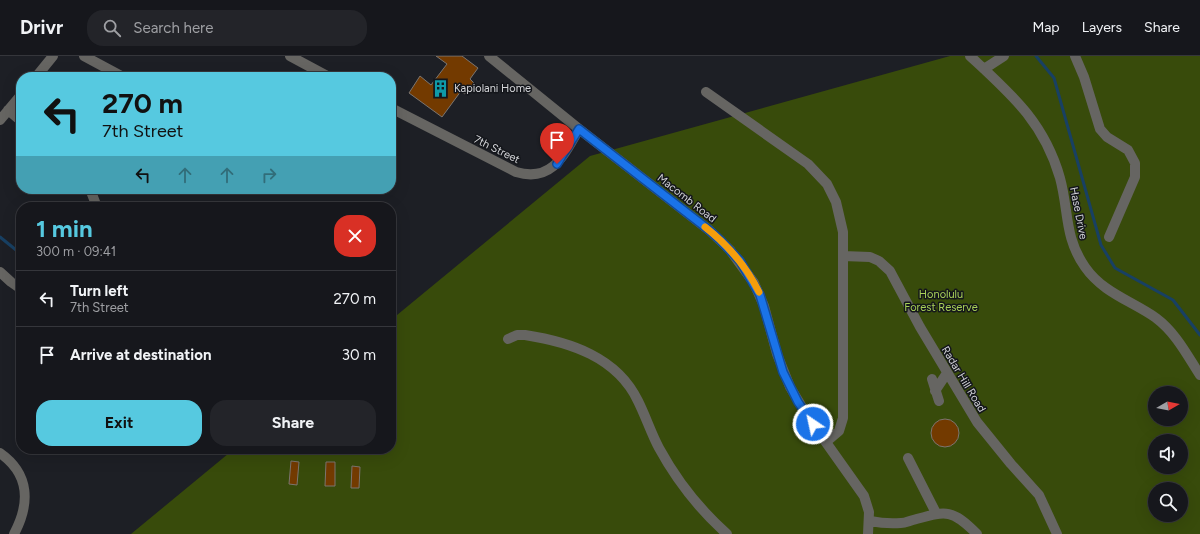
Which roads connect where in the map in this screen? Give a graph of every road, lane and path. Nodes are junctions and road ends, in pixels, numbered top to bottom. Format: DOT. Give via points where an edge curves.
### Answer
graph roads {
  1 [pos="53,56"];
  2 [pos="84,56"];
  3 [pos="290,56"];
  4 [pos="489,56"];
  5 [pos="970,56"];
  6 [pos="1004,56"];
  7 [pos="1075,56"];
  8 [pos="984,69"];
  9 [pos="40,72"];
  10 [pos="114,72"];
  11 [pos="320,72"];
  12 [pos="706,92"];
  13 [pos="16,101"];
  14 [pos="8,110"];
  15 [pos="396,111"];
  16 [pos="16,117"];
  17 [pos="0,120"];
  18 [pos="579,129"];
  19 [pos="1109,237"];
  20 [pos="843,256"];
  21 [pos="0,272"];
  22 [pos="16,286"];
  23 [pos="508,339"];
  24 [pos="947,373"];
  25 [pos="1200,375"];
  26 [pos="932,380"];
  27 [pos="936,391"];
  28 [pos="939,401"];
  29 [pos="826,442"];
  30 [pos="0,453"];
  31 [pos="908,458"];
  32 [pos="936,513"];
  33 [pos="870,521"];
  34 [pos="14,534"];
  35 [pos="727,534"];
  36 [pos="868,534"];
  37 [pos="977,534"];
  38 [pos="1058,534"];
  1 -- 9 [label="street"];
  2 -- 10 [label="street"];
  3 -- 11 [label="street"];
  4 -- 18 [label="street, Macomb Road"];
  5 -- 8 [label="street, Hase Drive"];
  6 -- 8 [label="street"];
  7 -- 19 [label="street" via="1100,129 1111,140 1128,150 1135,163 1135,178"];
  8 -- 25 [label="street, Hase Drive" via="1022,106 1045,141 1060,179 1070,238 1086,269 1113,293 1162,323 1180,342"];
  12 -- 20 [label="street" via="808,164 821,177 832,192 840,212"];
  13 -- 14 [label="street"];
  14 -- 16 [label="street"];
  14 -- 17 [label="street"];
  15 -- 18 [label="street, 7th Street" via="516,172 528,175 547,171 557,164"];
  18 -- 29 [label="street, Macomb Road" via="709,230 740,261 760,295 777,354 790,387"];
  20 -- 24 [label="street, Radar Hill Road" via="865,256 875,259 890,271"];
  20 -- 29 [label="street" via="843,418 839,431"];
  21 -- 22 [label="street"];
  23 -- 35 [label="street" via="521,335 536,337 586,352 612,367 633,391 659,448 679,482"];
  24 -- 27 [label="street"];
  24 -- 38 [label="street, Radar Hill Road" via="984,433 1039,495"];
  26 -- 27 [label="street"];
  27 -- 28 [label="street"];
  29 -- 33 [label="street, Macomb Road" via="864,496"];
  30 -- 34 [label="street" via="18,471 25,493 23,514"];
  31 -- 32 [label="street"];
  32 -- 33 [label="street" via="902,523"];
  32 -- 37 [label="street" via="960,518"];
  33 -- 36 [label="street, Macomb Road"];
}
